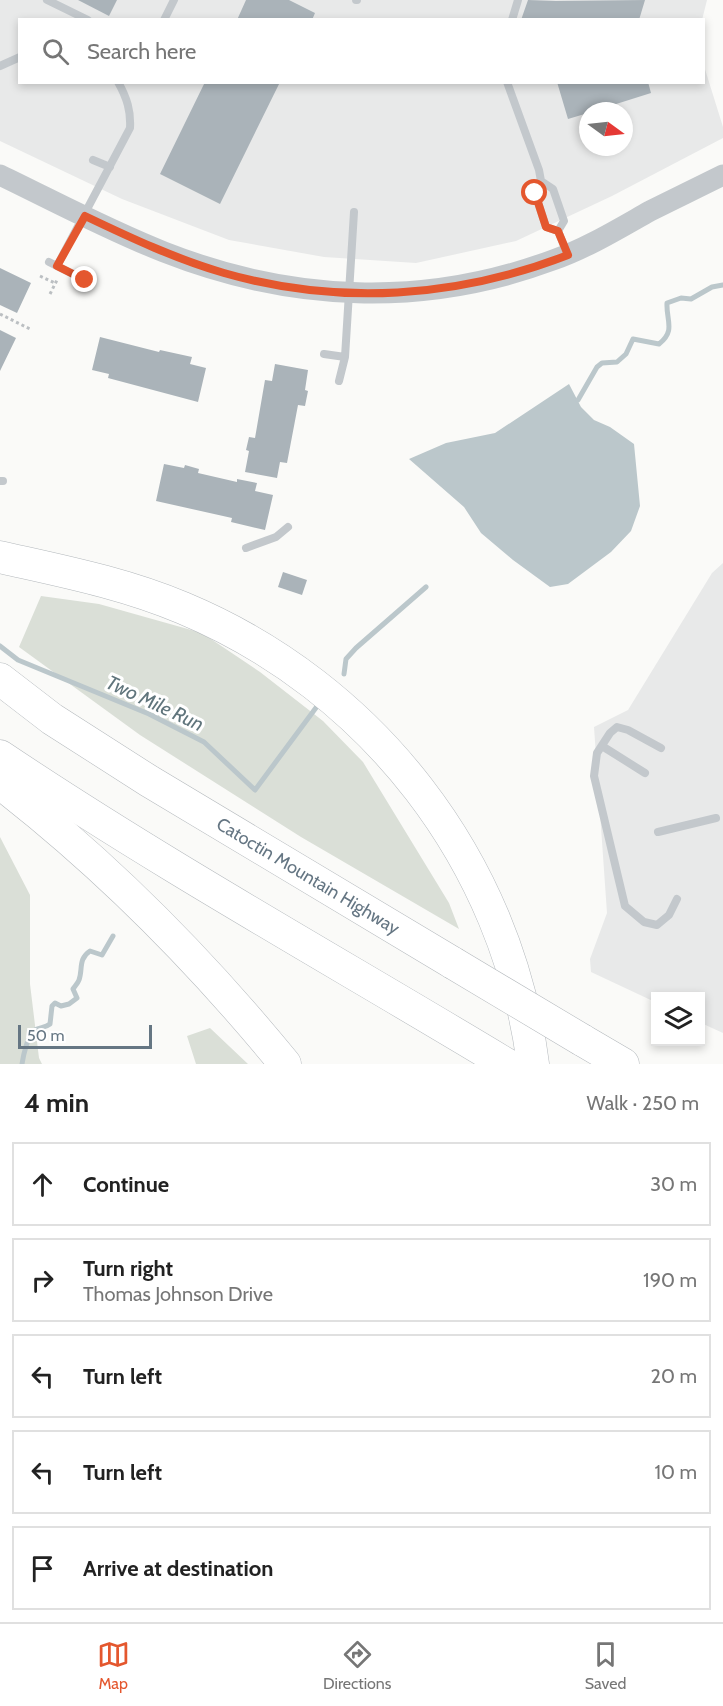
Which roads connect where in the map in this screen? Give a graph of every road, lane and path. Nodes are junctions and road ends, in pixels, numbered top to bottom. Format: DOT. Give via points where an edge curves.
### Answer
graph roads {
  1 [pos="47,0"];
  2 [pos="174,0"];
  3 [pos="518,0"];
  4 [pos="84,18"];
  5 [pos="165,18"];
  6 [pos="513,18"];
  7 [pos="18,58"];
  8 [pos="0,66"];
  9 [pos="119,84"];
  10 [pos="508,84"];
  11 [pos="93,160"];
  12 [pos="110,167"];
  13 [pos="0,174"];
  14 [pos="723,175"];
  15 [pos="541,181"];
  16 [pos="354,212"];
  17 [pos="85,216"];
  18 [pos="558,231"];
  19 [pos="568,255"];
  20 [pos="40,276"];
  21 [pos="85,280"];
  22 [pos="56,283"];
  23 [pos="349,294"];
  24 [pos="0,314"];
  25 [pos="30,330"];
  26 [pos="324,354"];
  27 [pos="345,357"];
  28 [pos="339,381"];
  29 [pos="288,527"];
  30 [pos="246,548"];
  31 [pos="0,557"];
  32 [pos="0,680"];
  33 [pos="602,746"];
  34 [pos="661,748"];
  35 [pos="0,756"];
  36 [pos="645,773"];
  37 [pos="0,783"];
  38 [pos="716,818"];
  39 [pos="658,832"];
  40 [pos="677,899"];
  41 [pos="501,1061"];
  42 [pos="285,1064"];
  43 [pos="533,1064"];
  44 [pos="623,1064"];
  1 -- 4 [label="lane"];
  2 -- 5 [label="lane"];
  3 -- 6 [label="lane"];
  7 -- 8 [label="lane"];
  9 -- 12 [label="lane" via="131,113 130,128"];
  10 -- 15 [label="lane"];
  11 -- 12 [label="lane"];
  12 -- 17 [label="lane"];
  13 -- 17 [label="street"];
  14 -- 19 [label="street"];
  15 -- 18 [label="lane" via="553,189 561,210 564,221"];
  15 -- 18 [label="lane" via="535,193 543,219 546,227"];
  16 -- 23 [label="lane"];
  17 -- 21 [label="lane" via="53,264"];
  17 -- 23 [label="street" via="146,245 223,273"];
  18 -- 19 [label="lane"];
  19 -- 23 [label="street" via="523,271 453,287"];
  20 -- 22 [label="path"];
  23 -- 27 [label="lane"];
  24 -- 25 [label="path"];
  26 -- 27 [label="lane"];
  27 -- 28 [label="lane"];
  29 -- 30 [label="lane" via="276,537"];
  31 -- 43 [label="highway" via="117,585 216,623 308,679 374,736 428,800 491,909 519,986"];
  32 -- 44 [label="highway, Catoctin Mountain Highway, bridge" via="52,719 149,781"];
  33 -- 34 [label="lane" via="617,727"];
  33 -- 36 [label="lane"];
  33 -- 40 [label="lane" via="597,753 594,776 625,906 644,922 657,925 669,915"];
  35 -- 41 [label="highway" via="185,874"];
  37 -- 42 [label="highway" via="171,935"];
  38 -- 39 [label="lane"];
}
